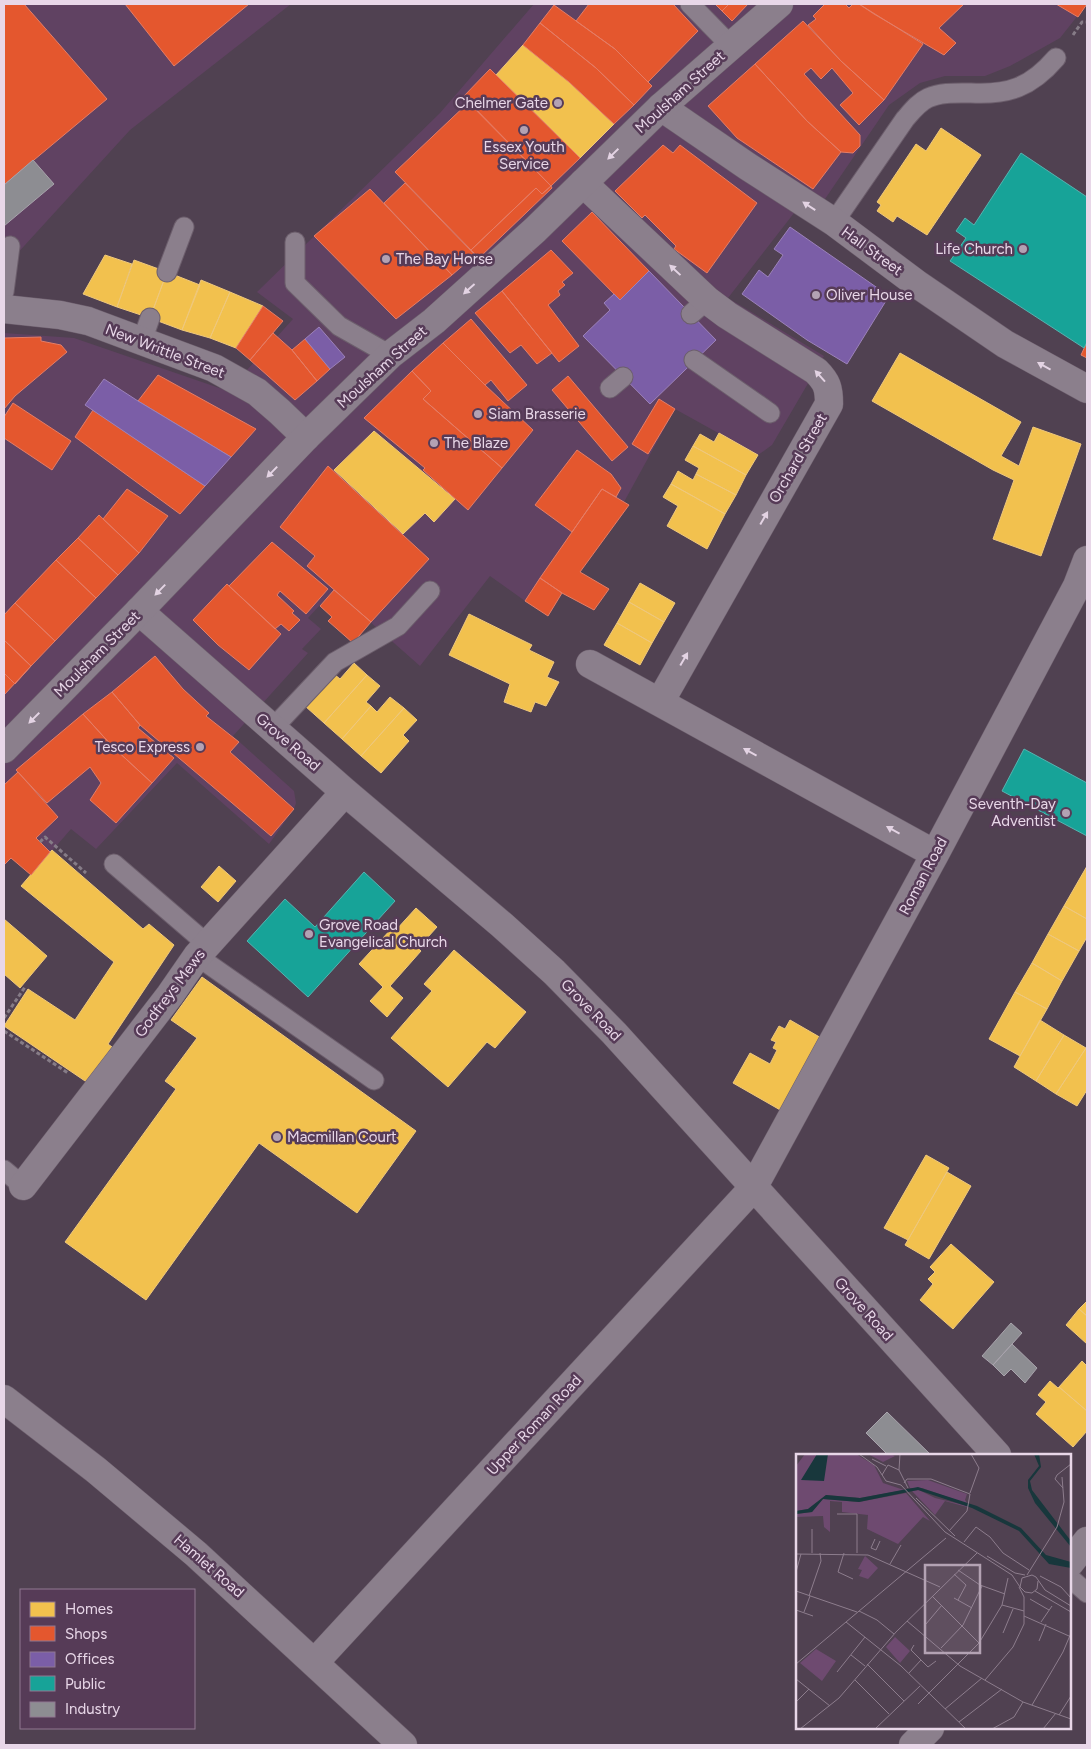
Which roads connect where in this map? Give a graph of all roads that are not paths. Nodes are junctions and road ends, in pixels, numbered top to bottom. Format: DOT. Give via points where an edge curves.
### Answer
graph roads {
  1 [pos="690,4"];
  2 [pos="779,4"];
  3 [pos="731,46"];
  4 [pos="1056,58"];
  5 [pos="661,107"];
  6 [pos="583,183"];
  7 [pos="834,222"];
  8 [pos="184,227"];
  9 [pos="295,242"];
  10 [pos="10,246"];
  11 [pos="167,272"];
  12 [pos="4,292"];
  13 [pos="4,309"];
  14 [pos="390,355"];
  15 [pos="694,360"];
  16 [pos="1087,389"];
  17 [pos="770,413"];
  18 [pos="306,437"];
  19 [pos="1087,560"];
  20 [pos="430,591"];
  21 [pos="140,611"];
  22 [pos="590,664"];
  23 [pos="660,702"];
  24 [pos="273,728"];
  25 [pos="4,749"];
  26 [pos="345,792"];
  27 [pos="935,854"];
  28 [pos="114,864"];
  29 [pos="202,950"];
  30 [pos="374,1080"];
  31 [pos="11,1176"];
  32 [pos="753,1188"];
  33 [pos="4,1400"];
  34 [pos="996,1454"];
  35 [pos="1071,1579"];
  36 [pos="1087,1593"];
  37 [pos="315,1662"];
  38 [pos="929,1729"];
  39 [pos="403,1745"];
  40 [pos="914,1745"];
  1 -- 3 [label="lane"];
  2 -- 3 [label="street, Moulsham Street"];
  3 -- 5 [label="street, Moulsham Street"];
  4 -- 7 [label="lane" via="1044,72 1018,87 1000,92 944,94 928,98 916,106"];
  5 -- 6 [label="street, Moulsham Street, one-way"];
  7 -- 5 [label="street, Hall Street, one-way"];
  6 -- 14 [label="street, Moulsham Street, one-way" via="535,230"];
  23 -- 6 [label="street, Orchard Street, one-way" via="829,404 829,392 825,380 816,370 727,315 699,307"];
  16 -- 7 [label="street, Hall Street, one-way" via="1005,344"];
  8 -- 11 [label="lane"];
  9 -- 14 [label="lane" via="295,283 339,326"];
  10 -- 12 [label="lane"];
  13 -- 18 [label="street, New Writtle Street" via="146,329 257,392"];
  14 -- 18 [label="street, Moulsham Street"];
  15 -- 17 [label="lane"];
  18 -- 21 [label="street, Moulsham Street, one-way"];
  19 -- 27 [label="street, Roman Road" via="1077,586"];
  20 -- 24 [label="lane" via="398,626 335,662"];
  21 -- 24 [label="street, Grove Road"];
  21 -- 25 [label="street, Moulsham Street, one-way"];
  22 -- 23 [label="street"];
  27 -- 23 [label="street, one-way"];
  24 -- 26 [label="street, Grove Road"];
  26 -- 29 [label="street, Godfreys Mews"];
  26 -- 32 [label="street, Grove Road" via="554,972 614,1033"];
  27 -- 32 [label="street, Roman Road"];
  28 -- 29 [label="lane"];
  29 -- 30 [label="lane"];
  29 -- 31 [label="street, Godfreys Mews" via="170,995"];
  32 -- 34 [label="street, Grove Road"];
  32 -- 37 [label="street, Upper Roman Road"];
  33 -- 37 [label="street, Hamlet Road" via="96,1470 196,1554"];
  35 -- 36 [label="lane"];
  37 -- 39 [label="street, Hamlet Road"];
  38 -- 40 [label="street"];
}
